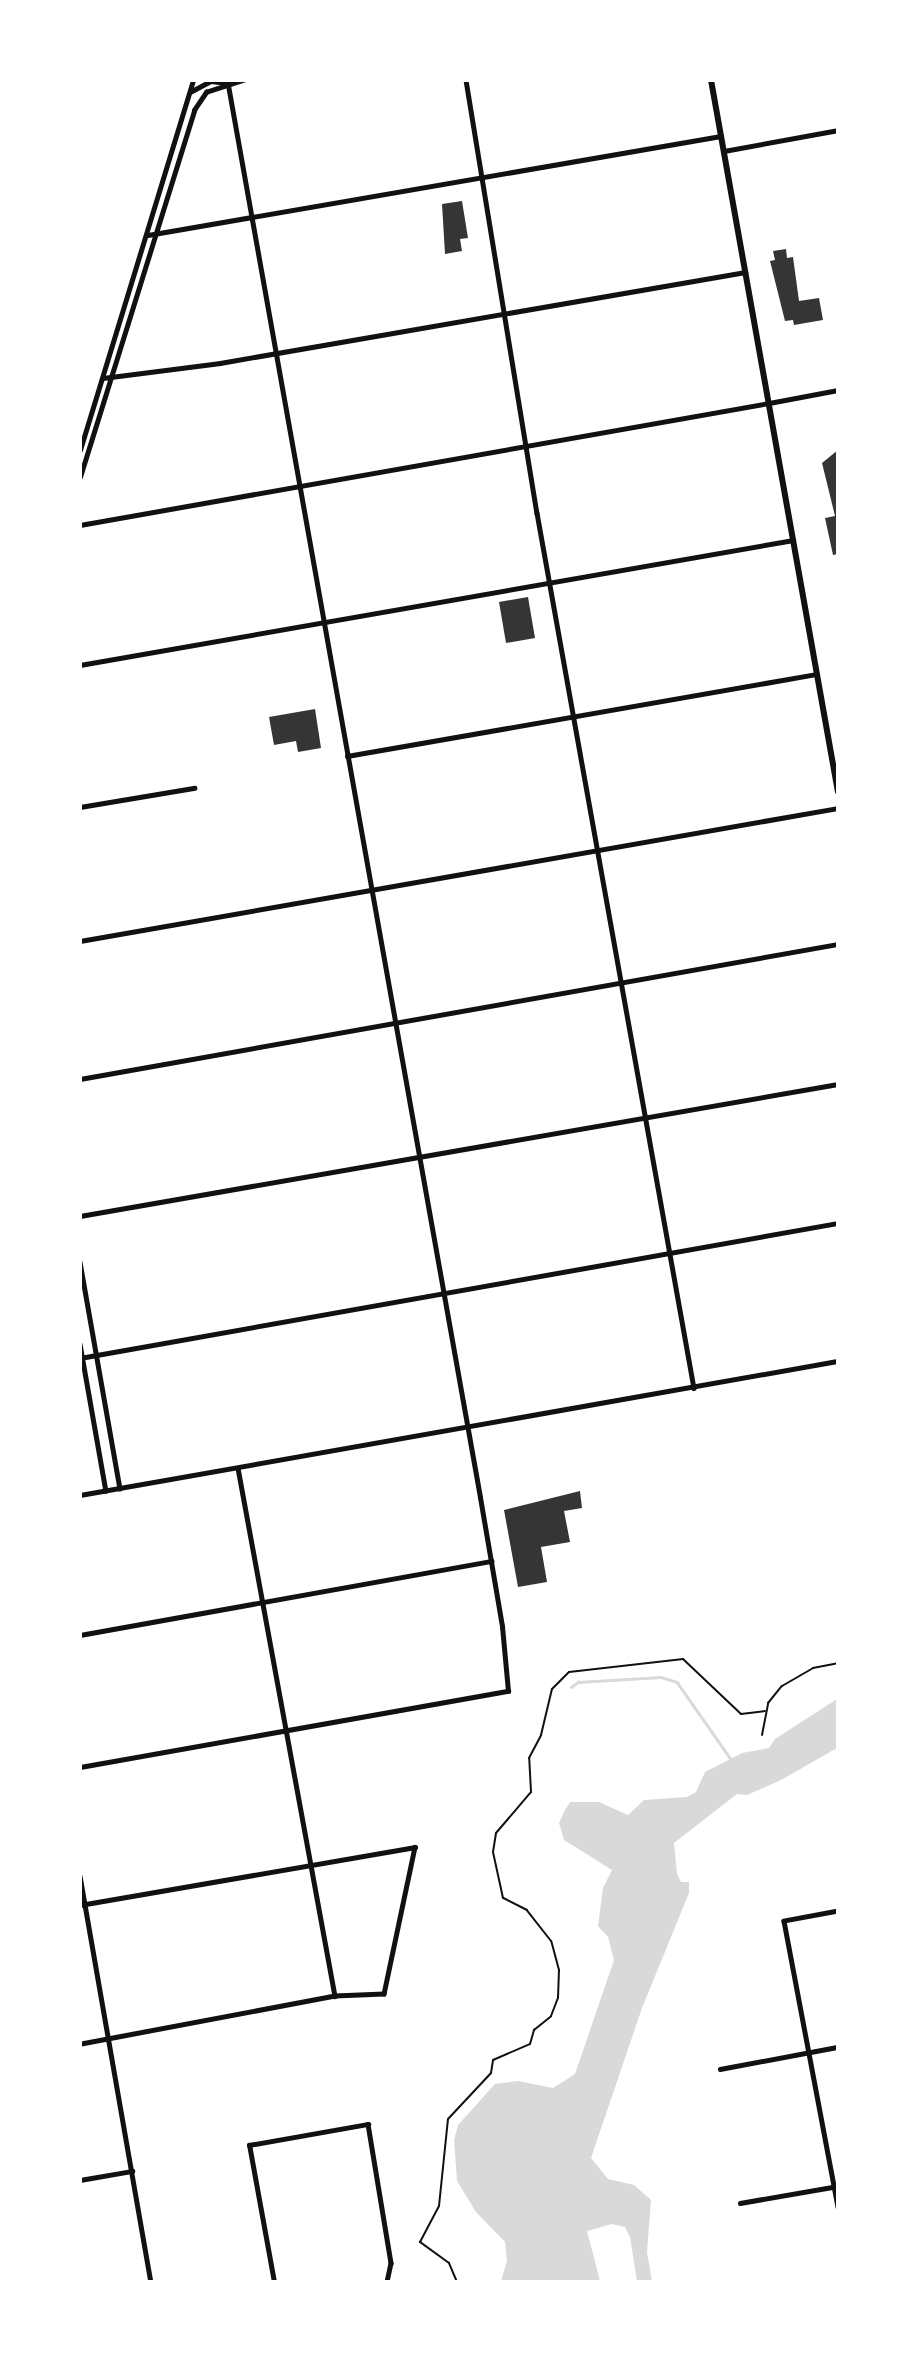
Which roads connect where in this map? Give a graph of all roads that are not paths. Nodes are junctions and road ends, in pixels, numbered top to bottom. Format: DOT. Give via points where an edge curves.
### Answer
graph roads {
  1 [pos="193,80"];
  2 [pos="244,80"];
  3 [pos="466,80"];
  4 [pos="712,80"];
  5 [pos="227,82"];
  6 [pos="190,92"];
  7 [pos="838,130"];
  8 [pos="722,136"];
  9 [pos="724,151"];
  10 [pos="482,178"];
  11 [pos="252,218"];
  12 [pos="151,235"];
  13 [pos="745,272"];
  14 [pos="504,312"];
  15 [pos="275,353"];
  16 [pos="103,378"];
  17 [pos="110,378"];
  18 [pos="838,390"];
  19 [pos="769,403"];
  20 [pos="527,448"];
  21 [pos="80,450"];
  22 [pos="80,477"];
  23 [pos="299,487"];
  24 [pos="80,525"];
  25 [pos="793,540"];
  26 [pos="550,582"];
  27 [pos="324,622"];
  28 [pos="80,665"];
  29 [pos="817,674"];
  30 [pos="575,717"];
  31 [pos="347,756"];
  32 [pos="194,788"];
  33 [pos="838,792"];
  34 [pos="80,807"];
  35 [pos="838,808"];
  36 [pos="599,849"];
  37 [pos="372,889"];
  38 [pos="80,941"];
  39 [pos="838,944"];
  40 [pos="623,982"];
  41 [pos="396,1024"];
  42 [pos="80,1079"];
  43 [pos="838,1084"];
  44 [pos="646,1116"];
  45 [pos="418,1157"];
  46 [pos="80,1216"];
  47 [pos="838,1223"];
  48 [pos="670,1252"];
  49 [pos="80,1262"];
  50 [pos="443,1293"];
  51 [pos="80,1344"];
  52 [pos="97,1355"];
  53 [pos="82,1358"];
  54 [pos="838,1362"];
  55 [pos="694,1388"];
  56 [pos="466,1429"];
  57 [pos="238,1468"];
  58 [pos="120,1488"];
  59 [pos="106,1491"];
  60 [pos="80,1495"];
  61 [pos="491,1561"];
  62 [pos="264,1603"];
  63 [pos="80,1635"];
  64 [pos="289,1731"];
  65 [pos="80,1767"];
  66 [pos="312,1864"];
  67 [pos="80,1876"];
  68 [pos="83,1905"];
  69 [pos="838,1911"];
  70 [pos="335,1996"];
  71 [pos="109,2038"];
  72 [pos="80,2044"];
  73 [pos="838,2047"];
  74 [pos="809,2052"];
  75 [pos="720,2069"];
  76 [pos="132,2171"];
  77 [pos="80,2180"];
  78 [pos="836,2186"];
  79 [pos="740,2203"];
  80 [pos="838,2207"];
  81 [pos="151,2281"];
  82 [pos="274,2281"];
  83 [pos="387,2281"];
  1 -- 6 [label="street"];
  2 -- 5 [label="street"];
  3 -- 10 [label="street"];
  4 -- 8 [label="main road"];
  5 -- 6 [label="street" via="211,81"];
  5 -- 11 [label="street"];
  5 -- 12 [label="street" via="206,92 194,110"];
  6 -- 12 [label="street"];
  7 -- 9 [label="street"];
  8 -- 9 [label="main road"];
  8 -- 10 [label="street"];
  9 -- 13 [label="main road"];
  10 -- 11 [label="street"];
  10 -- 14 [label="street"];
  11 -- 12 [label="street"];
  11 -- 15 [label="street"];
  12 -- 16 [label="street"];
  12 -- 17 [label="street"];
  13 -- 14 [label="street"];
  13 -- 19 [label="main road"];
  14 -- 15 [label="street"];
  14 -- 20 [label="street"];
  15 -- 17 [label="street"];
  15 -- 23 [label="street"];
  16 -- 17 [label="street"];
  16 -- 21 [label="street"];
  17 -- 22 [label="street"];
  18 -- 19 [label="street"];
  19 -- 20 [label="street"];
  19 -- 25 [label="main road"];
  20 -- 23 [label="street"];
  20 -- 26 [label="street"];
  23 -- 24 [label="street"];
  23 -- 27 [label="street"];
  25 -- 26 [label="street"];
  25 -- 29 [label="main road"];
  26 -- 27 [label="street"];
  26 -- 30 [label="street"];
  27 -- 28 [label="street"];
  27 -- 31 [label="street"];
  29 -- 30 [label="street"];
  29 -- 33 [label="main road"];
  30 -- 31 [label="street"];
  30 -- 36 [label="street"];
  31 -- 37 [label="street"];
  32 -- 34 [label="street"];
  35 -- 36 [label="street"];
  36 -- 37 [label="street"];
  36 -- 40 [label="street"];
  37 -- 38 [label="street"];
  37 -- 41 [label="street"];
  39 -- 40 [label="street"];
  40 -- 41 [label="street"];
  40 -- 44 [label="street"];
  41 -- 42 [label="street"];
  41 -- 45 [label="street"];
  43 -- 44 [label="street"];
  44 -- 45 [label="street"];
  44 -- 48 [label="street"];
  45 -- 46 [label="street"];
  45 -- 50 [label="street"];
  47 -- 48 [label="street"];
  48 -- 50 [label="street"];
  48 -- 55 [label="street"];
  49 -- 52 [label="street"];
  50 -- 52 [label="street"];
  50 -- 56 [label="street"];
  51 -- 53 [label="street"];
  52 -- 53 [label="street"];
  52 -- 58 [label="street"];
  53 -- 59 [label="street"];
  54 -- 55 [label="street"];
  55 -- 56 [label="street"];
  56 -- 57 [label="street"];
  56 -- 61 [label="street"];
  57 -- 58 [label="street"];
  57 -- 62 [label="street"];
  58 -- 59 [label="street"];
  59 -- 60 [label="street"];
  61 -- 62 [label="street"];
  61 -- 64 [label="street" via="508,1691"];
  62 -- 63 [label="street"];
  62 -- 64 [label="street"];
  64 -- 65 [label="street"];
  64 -- 66 [label="street"];
  66 -- 68 [label="street"];
  66 -- 70 [label="street"];
  66 -- 70 [label="street" via="415,1847 384,1994"];
  67 -- 68 [label="street"];
  68 -- 71 [label="street"];
  69 -- 74 [label="street" via="784,1921"];
  70 -- 71 [label="street"];
  71 -- 72 [label="street"];
  71 -- 76 [label="street"];
  73 -- 74 [label="street"];
  74 -- 75 [label="street"];
  74 -- 78 [label="street"];
  76 -- 77 [label="street"];
  76 -- 81 [label="street"];
  78 -- 79 [label="street"];
  78 -- 80 [label="street"];
  82 -- 83 [label="street" via="249,2145 368,2124 391,2263"];
}
